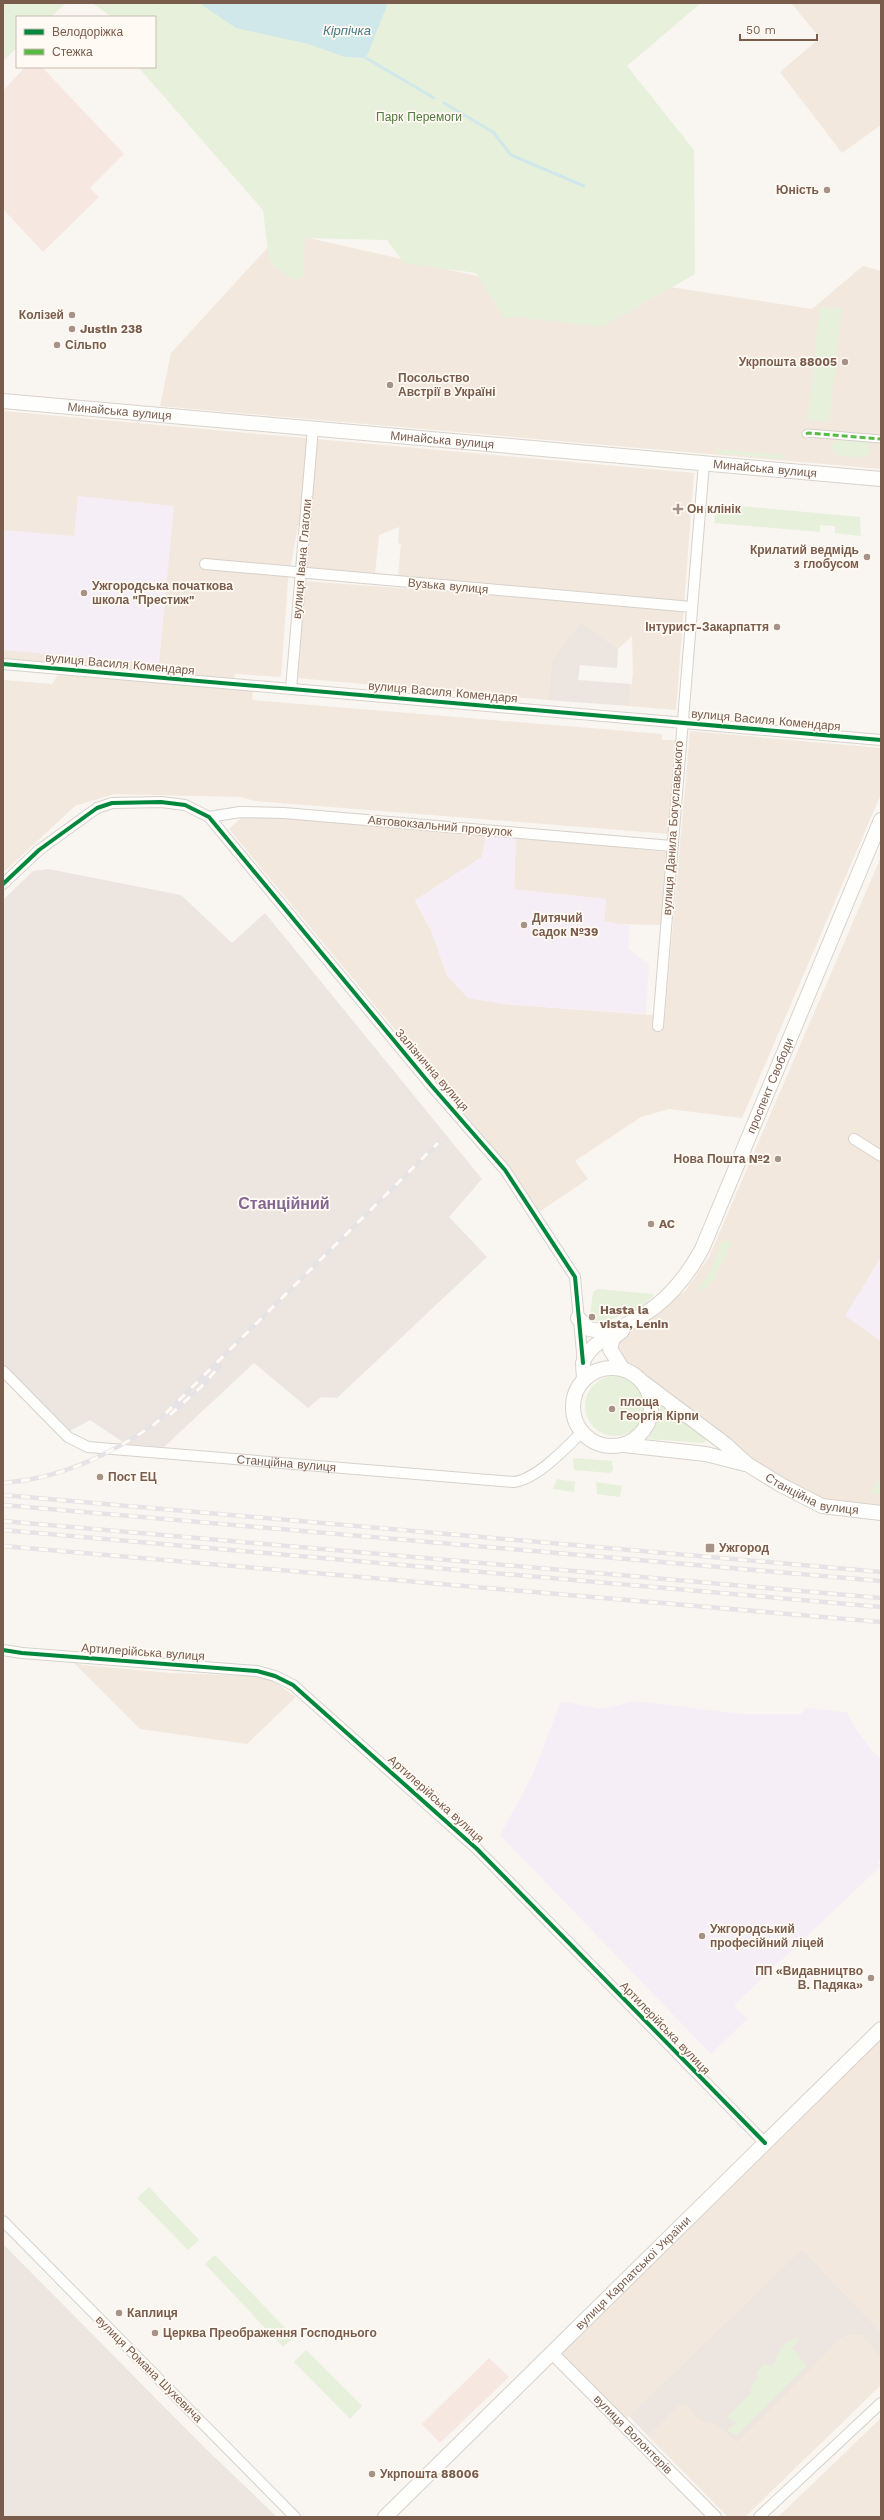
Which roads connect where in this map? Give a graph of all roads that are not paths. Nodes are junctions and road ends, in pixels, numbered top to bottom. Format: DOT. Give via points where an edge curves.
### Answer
graph roads {
  1 [pos="3,401"];
  2 [pos="313,428"];
  3 [pos="806,434"];
  4 [pos="881,439"];
  5 [pos="704,463"];
  6 [pos="881,479"];
  7 [pos="205,564"];
  8 [pos="301,573"];
  9 [pos="692,607"];
  10 [pos="3,664"];
  11 [pos="291,689"];
  12 [pos="682,723"];
  13 [pos="881,740"];
  14 [pos="209,817"];
  15 [pos="881,820"];
  16 [pos="672,846"];
  17 [pos="3,884"];
  18 [pos="658,1026"];
  19 [pos="854,1139"];
  20 [pos="881,1156"];
  21 [pos="578,1318"];
  22 [pos="625,1327"];
  23 [pos="611,1333"];
  24 [pos="584,1363"];
  25 [pos="622,1368"];
  26 [pos="3,1371"];
  27 [pos="584,1379"];
  28 [pos="644,1383"];
  29 [pos="582,1432"];
  30 [pos="624,1445"];
  31 [pos="747,1464"];
  32 [pos="881,1513"];
  33 [pos="3,1650"];
  34 [pos="881,2029"];
  35 [pos="765,2144"];
  36 [pos="3,2221"];
  37 [pos="552,2353"];
  38 [pos="881,2403"];
  39 [pos="295,2517"];
  40 [pos="385,2517"];
  41 [pos="714,2517"];
  42 [pos="759,2517"];
  1 -- 2 [label="main road, Минайська вулиця"];
  2 -- 5 [label="main road, Минайська вулиця"];
  2 -- 8 [label="street, вулиця Івана Глаголи"];
  3 -- 4 [label="street"];
  5 -- 6 [label="main road, Минайська вулиця"];
  5 -- 9 [label="street, вулиця Данила Богуславського"];
  7 -- 8 [label="street, Вузька вулиця"];
  8 -- 9 [label="street, Вузька вулиця"];
  8 -- 11 [label="street, вулиця Івана Глаголи"];
  9 -- 12 [label="street, вулиця Данила Богуславського"];
  10 -- 11 [label="street, вулиця Василя Комендаря"];
  11 -- 12 [label="street, вулиця Василя Комендаря"];
  12 -- 13 [label="street, вулиця Василя Комендаря"];
  12 -- 16 [label="street, вулиця Данила Богуславського"];
  14 -- 16 [label="street, Автовокзальний провулок" via="240,812 284,813"];
  14 -- 17 [label="street" via="185,805 161,802 112,803 97,808 38,850"];
  14 -- 21 [label="street, Залізнична вулиця" via="324,958 505,1170 575,1277"];
  15 -- 22 [label="main road, проспект Свободи" via="702,1249 693,1265 670,1293"];
  16 -- 18 [label="street, вулиця Данила Богуславського"];
  19 -- 20 [label="street"];
  21 -- 23 [label="main road" via="589,1329"];
  21 -- 24 [label="street, Залізнична вулиця"];
  22 -- 23 [label="main road, проспект Свободи"];
  22 -- 25 [label="main road, проспект Свободи" via="613,1338 610,1346 613,1357"];
  23 -- 24 [label="main road, проспект Свободи" via="596,1345"];
  24 -- 27 [label="main road, Залізнична вулиця"];
  25 -- 27 [label="main road" via="602,1369"];
  25 -- 28 [label="main road"];
  26 -- 29 [label="street, Станційна вулиця" via="68,1437 88,1448 513,1482 526,1478 555,1458"];
  27 -- 29 [label="main road" via="576,1392 573,1407 576,1422"];
  28 -- 30 [label="main road" via="649,1392 651,1414 642,1433"];
  28 -- 31 [label="main road, Станційна вулиця" via="725,1444"];
  29 -- 30 [label="main road" via="601,1444"];
  30 -- 31 [label="main road, Станційна вулиця" via="706,1454"];
  31 -- 32 [label="main road, Станційна вулиця" via="822,1506"];
  33 -- 35 [label="street, Артилерійська вулиця" via="257,1671 293,1685 477,1849"];
  34 -- 35 [label="main road, вулиця Карпатської України"];
  35 -- 37 [label="main road, вулиця Карпатської України"];
  36 -- 39 [label="street, вулиця Романа Шухевича"];
  37 -- 40 [label="main road, вулиця Карпатської України"];
  37 -- 41 [label="street, вулиця Волонтерів"];
  38 -- 42 [label="street"];
}
